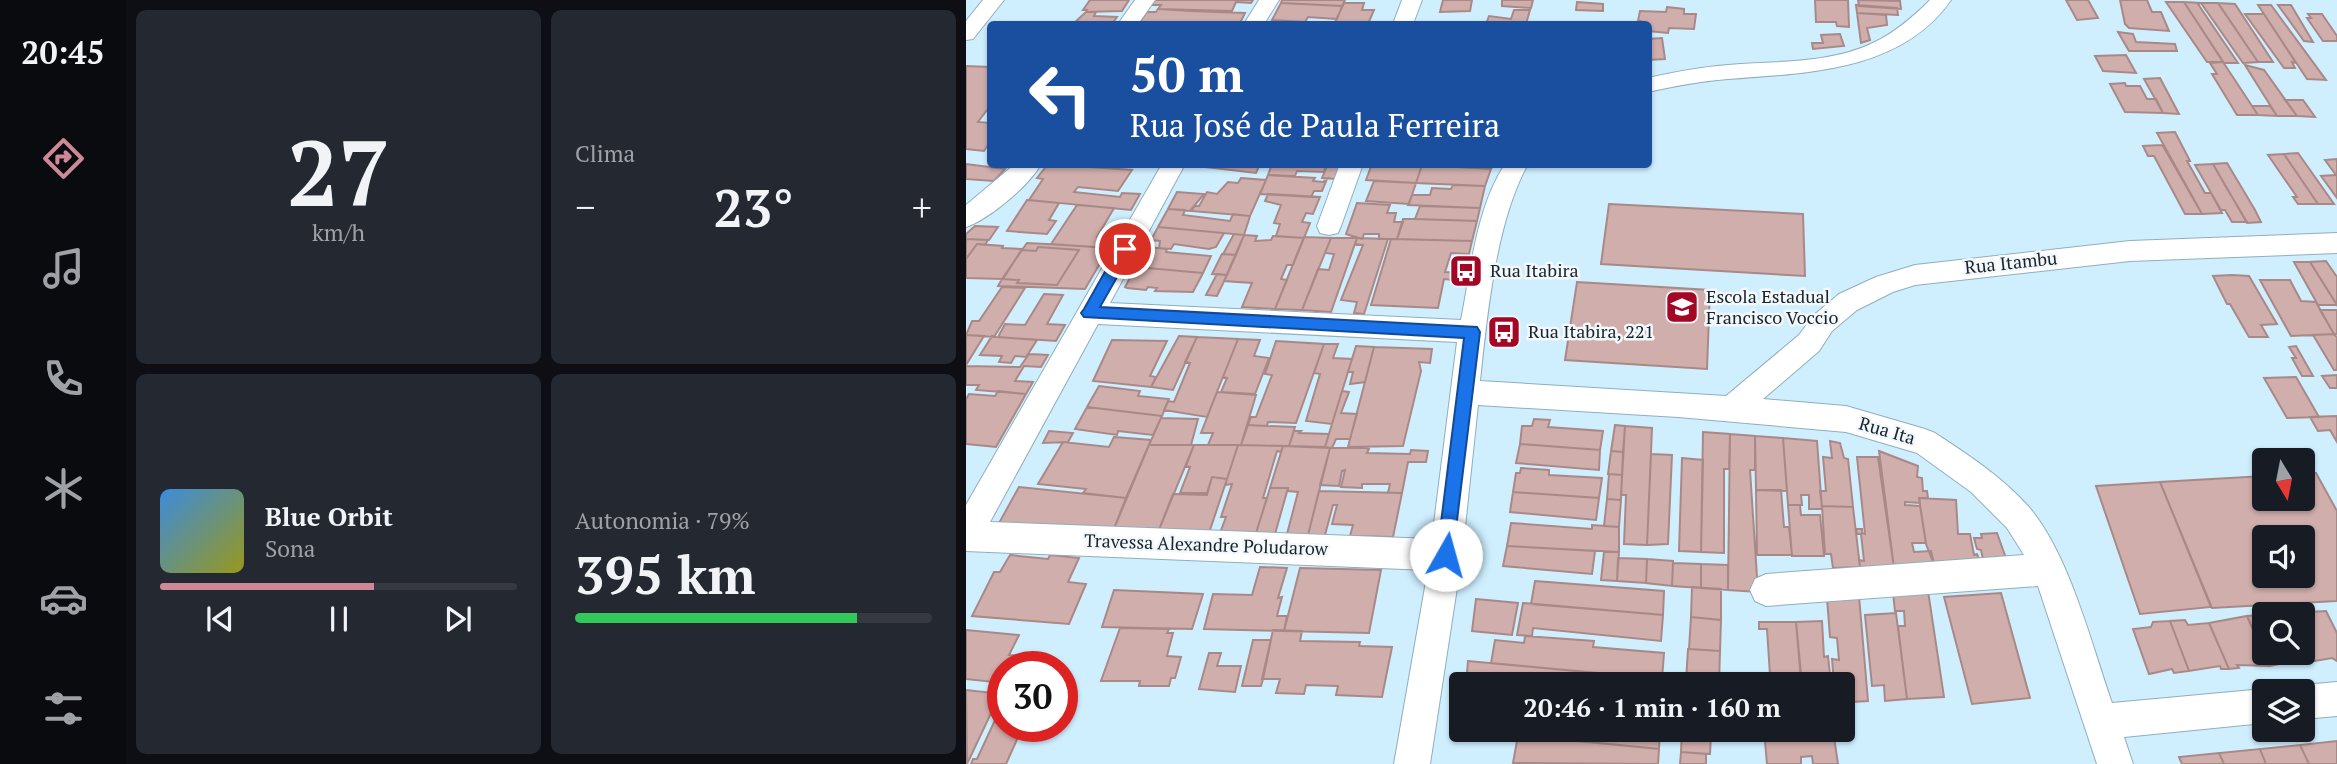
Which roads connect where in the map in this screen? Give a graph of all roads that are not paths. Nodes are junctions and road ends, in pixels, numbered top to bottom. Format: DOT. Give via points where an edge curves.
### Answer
graph roads {
  1 [pos="994,0"];
  2 [pos="1145,0"];
  3 [pos="1269,0"];
  4 [pos="1412,0"];
  5 [pos="1941,0"];
  6 [pos="1130,21"];
  7 [pos="1257,21"];
  8 [pos="1404,21"];
  9 [pos="966,34"];
  10 [pos="1652,84"];
  11 [pos="1026,168"];
  12 [pos="1172,168"];
  13 [pos="1351,168"];
  14 [pos="1514,168"];
  15 [pos="966,218"];
  16 [pos="1329,226"];
  17 [pos="2337,243"];
  18 [pos="1089,313"];
  19 [pos="1472,332"];
  20 [pos="1465,392"];
  21 [pos="1732,408"];
  22 [pos="966,536"];
  23 [pos="1446,555"];
  24 [pos="2048,569"];
  25 [pos="1766,590"];
  26 [pos="2337,699"];
  27 [pos="2315,701"];
  28 [pos="2252,707"];
  29 [pos="2101,722"];
  30 [pos="1412,764"];
  31 [pos="2115,764"];
  1 -- 9 [label="street"];
  2 -- 6 [label="street"];
  3 -- 7 [label="street"];
  4 -- 8 [label="street"];
  5 -- 10 [label="street" via="1913,30 1867,55"];
  11 -- 15 [label="street"];
  12 -- 18 [label="street"];
  13 -- 16 [label="street"];
  14 -- 19 [label="street" via="1492,228"];
  17 -- 21 [label="street, Rua Itambu" via="2130,251 1915,275 1847,302 1809,342"];
  18 -- 19 [label="street"];
  18 -- 22 [label="street"];
  19 -- 20 [label="street"];
  20 -- 21 [label="street, Rua Ita"];
  20 -- 23 [label="street"];
  21 -- 24 [label="street, Rua Ita" via="1846,419 1925,442 1982,482 2018,518"];
  22 -- 23 [label="street, Travessa Alexandre Poludarow"];
  23 -- 30 [label="street"];
  24 -- 25 [label="street"];
  24 -- 29 [label="street, Rua Ita"];
  26 -- 27 [label="street"];
  28 -- 29 [label="street"];
  29 -- 31 [label="street, Rua Ita"];
}
